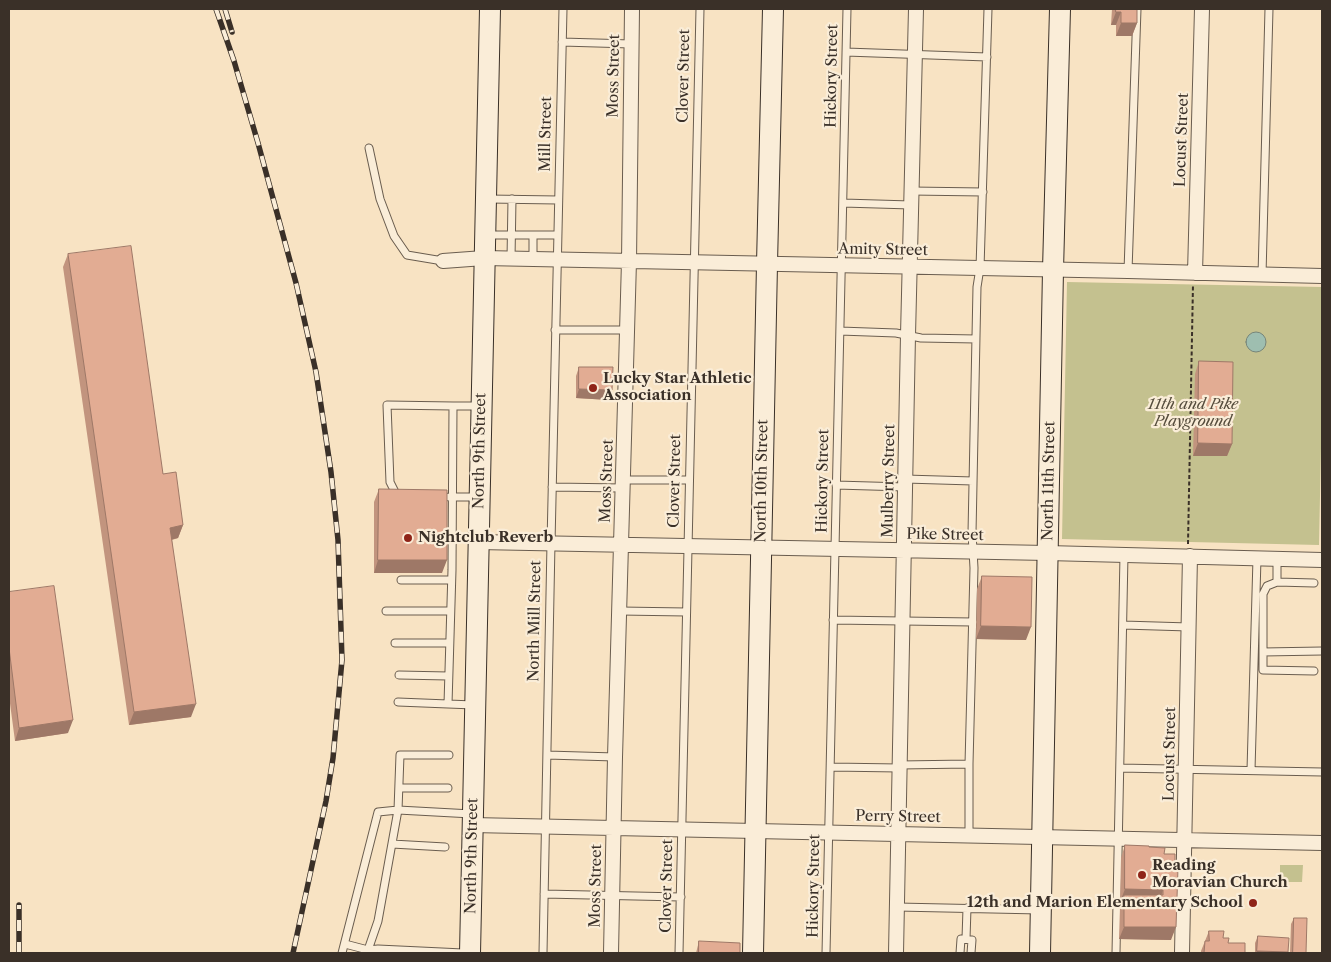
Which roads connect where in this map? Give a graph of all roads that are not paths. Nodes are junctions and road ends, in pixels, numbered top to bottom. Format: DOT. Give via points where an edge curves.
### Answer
graph roads {
  1 [pos="490,9"];
  2 [pos="563,9"];
  3 [pos="632,9"];
  4 [pos="700,9"];
  5 [pos="773,9"];
  6 [pos="847,9"];
  7 [pos="916,9"];
  8 [pos="988,9"];
  9 [pos="1060,9"];
  10 [pos="1137,9"];
  11 [pos="1202,9"];
  12 [pos="1269,9"];
  13 [pos="562,42"];
  14 [pos="631,44"];
  15 [pos="846,52"];
  16 [pos="915,55"];
  17 [pos="987,57"];
  18 [pos="369,148"];
  19 [pos="983,192"];
  20 [pos="911,198"];
  21 [pos="485,199"];
  22 [pos="512,199"];
  23 [pos="558,200"];
  24 [pos="842,203"];
  25 [pos="484,235"];
  26 [pos="512,235"];
  27 [pos="533,235"];
  28 [pos="557,235"];
  29 [pos="484,258"];
  30 [pos="511,259"];
  31 [pos="533,259"];
  32 [pos="557,260"];
  33 [pos="443,261"];
  34 [pos="629,261"];
  35 [pos="694,263"];
  36 [pos="767,264"];
  37 [pos="841,266"];
  38 [pos="910,267"];
  39 [pos="980,268"];
  40 [pos="1053,270"];
  41 [pos="1128,271"];
  42 [pos="1195,273"];
  43 [pos="1262,275"];
  44 [pos="1322,276"];
  45 [pos="555,330"];
  46 [pos="627,330"];
  47 [pos="840,331"];
  48 [pos="908,335"];
  49 [pos="976,339"];
  50 [pos="453,406"];
  51 [pos="481,406"];
  52 [pos="689,480"];
  53 [pos="973,481"];
  54 [pos="905,483"];
  55 [pos="623,484"];
  56 [pos="836,485"];
  57 [pos="552,487"];
  58 [pos="406,496"];
  59 [pos="443,496"];
  60 [pos="452,497"];
  61 [pos="479,497"];
  62 [pos="478,542"];
  63 [pos="550,543"];
  64 [pos="621,544"];
  65 [pos="688,546"];
  66 [pos="761,547"];
  67 [pos="835,548"];
  68 [pos="904,550"];
  69 [pos="973,551"];
  70 [pos="1047,553"];
  71 [pos="1124,555"];
  72 [pos="1190,556"];
  73 [pos="1257,558"];
  74 [pos="1277,558"];
  75 [pos="1322,560"];
  76 [pos="401,580"];
  77 [pos="451,580"];
  78 [pos="1276,582"];
  79 [pos="1314,583"];
  80 [pos="386,610"];
  81 [pos="450,611"];
  82 [pos="620,611"];
  83 [pos="686,612"];
  84 [pos="833,620"];
  85 [pos="902,621"];
  86 [pos="973,622"];
  87 [pos="1122,625"];
  88 [pos="1189,627"];
  89 [pos="395,643"];
  90 [pos="449,643"];
  91 [pos="1322,651"];
  92 [pos="1263,652"];
  93 [pos="1314,670"];
  94 [pos="399,674"];
  95 [pos="448,676"];
  96 [pos="398,702"];
  97 [pos="448,704"];
  98 [pos="475,705"];
  99 [pos="547,755"];
  100 [pos="449,756"];
  101 [pos="615,757"];
  102 [pos="969,764"];
  103 [pos="830,767"];
  104 [pos="899,767"];
  105 [pos="1120,768"];
  106 [pos="1186,769"];
  107 [pos="1251,770"];
  108 [pos="1322,772"];
  109 [pos="399,788"];
  110 [pos="448,788"];
  111 [pos="398,810"];
  112 [pos="472,819"];
  113 [pos="546,826"];
  114 [pos="614,828"];
  115 [pos="682,829"];
  116 [pos="755,830"];
  117 [pos="829,832"];
  118 [pos="898,834"];
  119 [pos="969,835"];
  120 [pos="1042,837"];
  121 [pos="1119,838"];
  122 [pos="1184,840"];
  123 [pos="1322,843"];
  124 [pos="392,844"];
  125 [pos="445,847"];
  126 [pos="544,894"];
  127 [pos="612,896"];
  128 [pos="681,897"];
  129 [pos="897,906"];
  130 [pos="966,908"];
  131 [pos="1040,910"];
  132 [pos="966,939"];
  133 [pos="345,944"];
  134 [pos="367,951"];
  135 [pos="342,953"];
  136 [pos="435,953"];
  137 [pos="462,953"];
  138 [pos="470,953"];
  139 [pos="543,953"];
  140 [pos="611,953"];
  141 [pos="679,953"];
  142 [pos="753,953"];
  143 [pos="826,953"];
  144 [pos="896,953"];
  145 [pos="960,953"];
  146 [pos="971,953"];
  147 [pos="1040,953"];
  148 [pos="1116,953"];
  149 [pos="1182,953"];
  1 -- 21 [label="street, North 9th Street"];
  2 -- 13 [label="lane, Mill Street"];
  3 -- 14 [label="street, Moss Street"];
  4 -- 35 [label="lane, Clover Street"];
  5 -- 36 [label="street, North 10th Street"];
  6 -- 15 [label="lane, Hickory Street"];
  7 -- 16 [label="street, Mulberry Street"];
  8 -- 17 [label="lane"];
  9 -- 40 [label="street, North 11th Street"];
  10 -- 41 [label="lane"];
  11 -- 42 [label="street, Locust Street"];
  12 -- 43 [label="lane"];
  13 -- 14 [label="lane"];
  13 -- 23 [label="lane, Mill Street"];
  14 -- 34 [label="street, Moss Street"];
  15 -- 16 [label="lane"];
  15 -- 24 [label="lane, Hickory Street"];
  16 -- 17 [label="lane"];
  16 -- 20 [label="street, Mulberry Street"];
  17 -- 19 [label="lane"];
  18 -- 33 [label="lane" via="380,199 394,236 407,255"];
  19 -- 20 [label="lane"];
  19 -- 39 [label="lane"];
  20 -- 24 [label="lane"];
  20 -- 38 [label="street, Mulberry Street"];
  21 -- 22 [label="lane"];
  21 -- 25 [label="street, North 9th Street"];
  22 -- 23 [label="lane"];
  22 -- 26 [label="lane"];
  23 -- 28 [label="lane, Mill Street"];
  24 -- 37 [label="lane, Hickory Street"];
  25 -- 26 [label="lane"];
  25 -- 29 [label="street, North 9th Street"];
  26 -- 27 [label="lane"];
  26 -- 30 [label="lane"];
  27 -- 28 [label="lane"];
  27 -- 31 [label="lane"];
  28 -- 32 [label="lane, Mill Street"];
  29 -- 30 [label="street, Amity Street"];
  29 -- 33 [label="street, Amity Street"];
  29 -- 51 [label="street, North 9th Street"];
  30 -- 31 [label="street, Amity Street"];
  31 -- 32 [label="street, Amity Street"];
  32 -- 34 [label="street, Amity Street"];
  32 -- 45 [label="lane, North Mill Street"];
  34 -- 35 [label="street, Amity Street"];
  34 -- 46 [label="street, Moss Street"];
  35 -- 36 [label="street, Amity Street"];
  35 -- 52 [label="lane, Clover Street"];
  36 -- 37 [label="street, Amity Street"];
  36 -- 66 [label="street, North 10th Street"];
  37 -- 38 [label="street, Amity Street"];
  37 -- 47 [label="lane, Hickory Street"];
  38 -- 39 [label="street, Amity Street"];
  38 -- 48 [label="street, Mulberry Street"];
  39 -- 40 [label="street, Amity Street"];
  39 -- 49 [label="lane"];
  40 -- 41 [label="street, Amity Street"];
  40 -- 70 [label="street, North 11th Street"];
  41 -- 42 [label="street, Amity Street"];
  42 -- 43 [label="street, Amity Street"];
  43 -- 44 [label="street, Amity Street"];
  45 -- 46 [label="lane"];
  45 -- 57 [label="lane, North Mill Street"];
  46 -- 55 [label="street, Moss Street"];
  47 -- 48 [label="lane"];
  47 -- 56 [label="lane, Hickory Street"];
  48 -- 49 [label="lane"];
  48 -- 54 [label="street, Mulberry Street"];
  49 -- 53 [label="lane"];
  50 -- 51 [label="lane"];
  50 -- 58 [label="lane" via="387,405 390,482 397,496"];
  50 -- 60 [label="lane"];
  51 -- 61 [label="street, North 9th Street"];
  52 -- 55 [label="lane"];
  52 -- 65 [label="lane, Clover Street"];
  53 -- 54 [label="lane"];
  53 -- 69 [label="lane"];
  54 -- 56 [label="lane"];
  54 -- 68 [label="street, Mulberry Street"];
  55 -- 57 [label="lane"];
  55 -- 64 [label="street, Moss Street"];
  56 -- 67 [label="lane, Hickory Street"];
  57 -- 63 [label="lane, North Mill Street"];
  59 -- 60 [label="lane"];
  60 -- 61 [label="lane"];
  60 -- 77 [label="lane"];
  61 -- 62 [label="street, North 9th Street"];
  62 -- 63 [label="street, Pike Street"];
  62 -- 98 [label="street, North 9th Street"];
  63 -- 64 [label="street, Pike Street"];
  63 -- 99 [label="lane, North Mill Street"];
  64 -- 65 [label="street, Pike Street"];
  64 -- 82 [label="street, Moss Street"];
  65 -- 66 [label="street, Pike Street"];
  65 -- 83 [label="lane, Clover Street"];
  66 -- 67 [label="street, Pike Street"];
  66 -- 116 [label="street, North 10th Street"];
  67 -- 68 [label="street, Pike Street"];
  67 -- 84 [label="lane, Hickory Street"];
  68 -- 69 [label="street, Pike Street"];
  68 -- 85 [label="street, Mulberry Street"];
  69 -- 70 [label="street, Pike Street"];
  69 -- 86 [label="lane"];
  70 -- 71 [label="street, Pike Street"];
  70 -- 120 [label="street, North 11th Street"];
  71 -- 72 [label="street, Pike Street"];
  71 -- 87 [label="lane"];
  72 -- 73 [label="street, Pike Street"];
  72 -- 88 [label="street, Locust Street"];
  73 -- 74 [label="street, Pike Street"];
  73 -- 107 [label="lane"];
  74 -- 75 [label="street, Pike Street"];
  74 -- 78 [label="lane"];
  76 -- 77 [label="lane"];
  77 -- 81 [label="lane"];
  78 -- 79 [label="lane"];
  78 -- 92 [label="lane" via="1267,586 1263,594"];
  80 -- 81 [label="lane"];
  81 -- 90 [label="lane"];
  82 -- 83 [label="lane"];
  82 -- 101 [label="street, Moss Street"];
  83 -- 115 [label="lane, Clover Street"];
  84 -- 85 [label="lane"];
  84 -- 103 [label="lane, Hickory Street"];
  85 -- 86 [label="lane"];
  85 -- 104 [label="street, Mulberry Street"];
  86 -- 102 [label="lane"];
  87 -- 88 [label="lane"];
  87 -- 105 [label="lane"];
  88 -- 106 [label="street, Locust Street"];
  89 -- 90 [label="lane"];
  90 -- 95 [label="lane"];
  91 -- 92 [label="lane"];
  92 -- 93 [label="lane" via="1263,670"];
  94 -- 95 [label="lane"];
  95 -- 97 [label="lane"];
  96 -- 97 [label="lane"];
  97 -- 98 [label="lane"];
  98 -- 112 [label="street, North 9th Street"];
  99 -- 101 [label="lane"];
  99 -- 113 [label="lane, North Mill Street"];
  100 -- 109 [label="lane" via="400,755"];
  101 -- 114 [label="street, Moss Street"];
  102 -- 104 [label="lane"];
  102 -- 119 [label="lane"];
  103 -- 104 [label="lane"];
  103 -- 117 [label="lane, Hickory Street"];
  104 -- 118 [label="street, Mulberry Street"];
  105 -- 106 [label="lane"];
  105 -- 121 [label="lane"];
  106 -- 107 [label="lane"];
  106 -- 122 [label="street, Locust Street"];
  107 -- 108 [label="lane"];
  109 -- 110 [label="lane"];
  109 -- 111 [label="lane"];
  111 -- 112 [label="lane"];
  111 -- 124 [label="lane"];
  111 -- 133 [label="lane" via="378,812"];
  112 -- 113 [label="street, Perry Street"];
  112 -- 138 [label="street, North 9th Street"];
  113 -- 114 [label="street, Perry Street"];
  113 -- 126 [label="lane, North Mill Street"];
  114 -- 115 [label="street, Perry Street"];
  114 -- 127 [label="street, Moss Street"];
  115 -- 116 [label="street, Perry Street"];
  115 -- 128 [label="lane, Clover Street"];
  116 -- 117 [label="street, Perry Street"];
  116 -- 142 [label="street, North 10th Street"];
  117 -- 118 [label="street, Perry Street"];
  117 -- 143 [label="lane, Hickory Street"];
  118 -- 119 [label="street, Perry Street"];
  118 -- 129 [label="street, Mulberry Street"];
  119 -- 120 [label="street, Perry Street"];
  120 -- 121 [label="street, Perry Street"];
  120 -- 131 [label="street, North 11th Street"];
  121 -- 122 [label="street, Perry Street"];
  121 -- 148 [label="lane"];
  122 -- 123 [label="street, Perry Street"];
  122 -- 149 [label="street, Locust Street"];
  124 -- 125 [label="lane"];
  124 -- 134 [label="lane" via="378,921"];
  126 -- 127 [label="lane"];
  126 -- 139 [label="lane, North Mill Street"];
  127 -- 128 [label="lane"];
  127 -- 140 [label="street, Moss Street"];
  128 -- 141 [label="lane, Clover Street"];
  129 -- 130 [label="lane"];
  129 -- 144 [label="street, Mulberry Street"];
  130 -- 131 [label="lane"];
  130 -- 132 [label="lane"];
  131 -- 147 [label="street, North 11th Street"];
  132 -- 145 [label="lane" via="961,939"];
  132 -- 146 [label="lane" via="972,940"];
  133 -- 134 [label="lane"];
  133 -- 135 [label="lane"];
  134 -- 136 [label="lane" via="378,948"];
  136 -- 137 [label="lane"];
}
